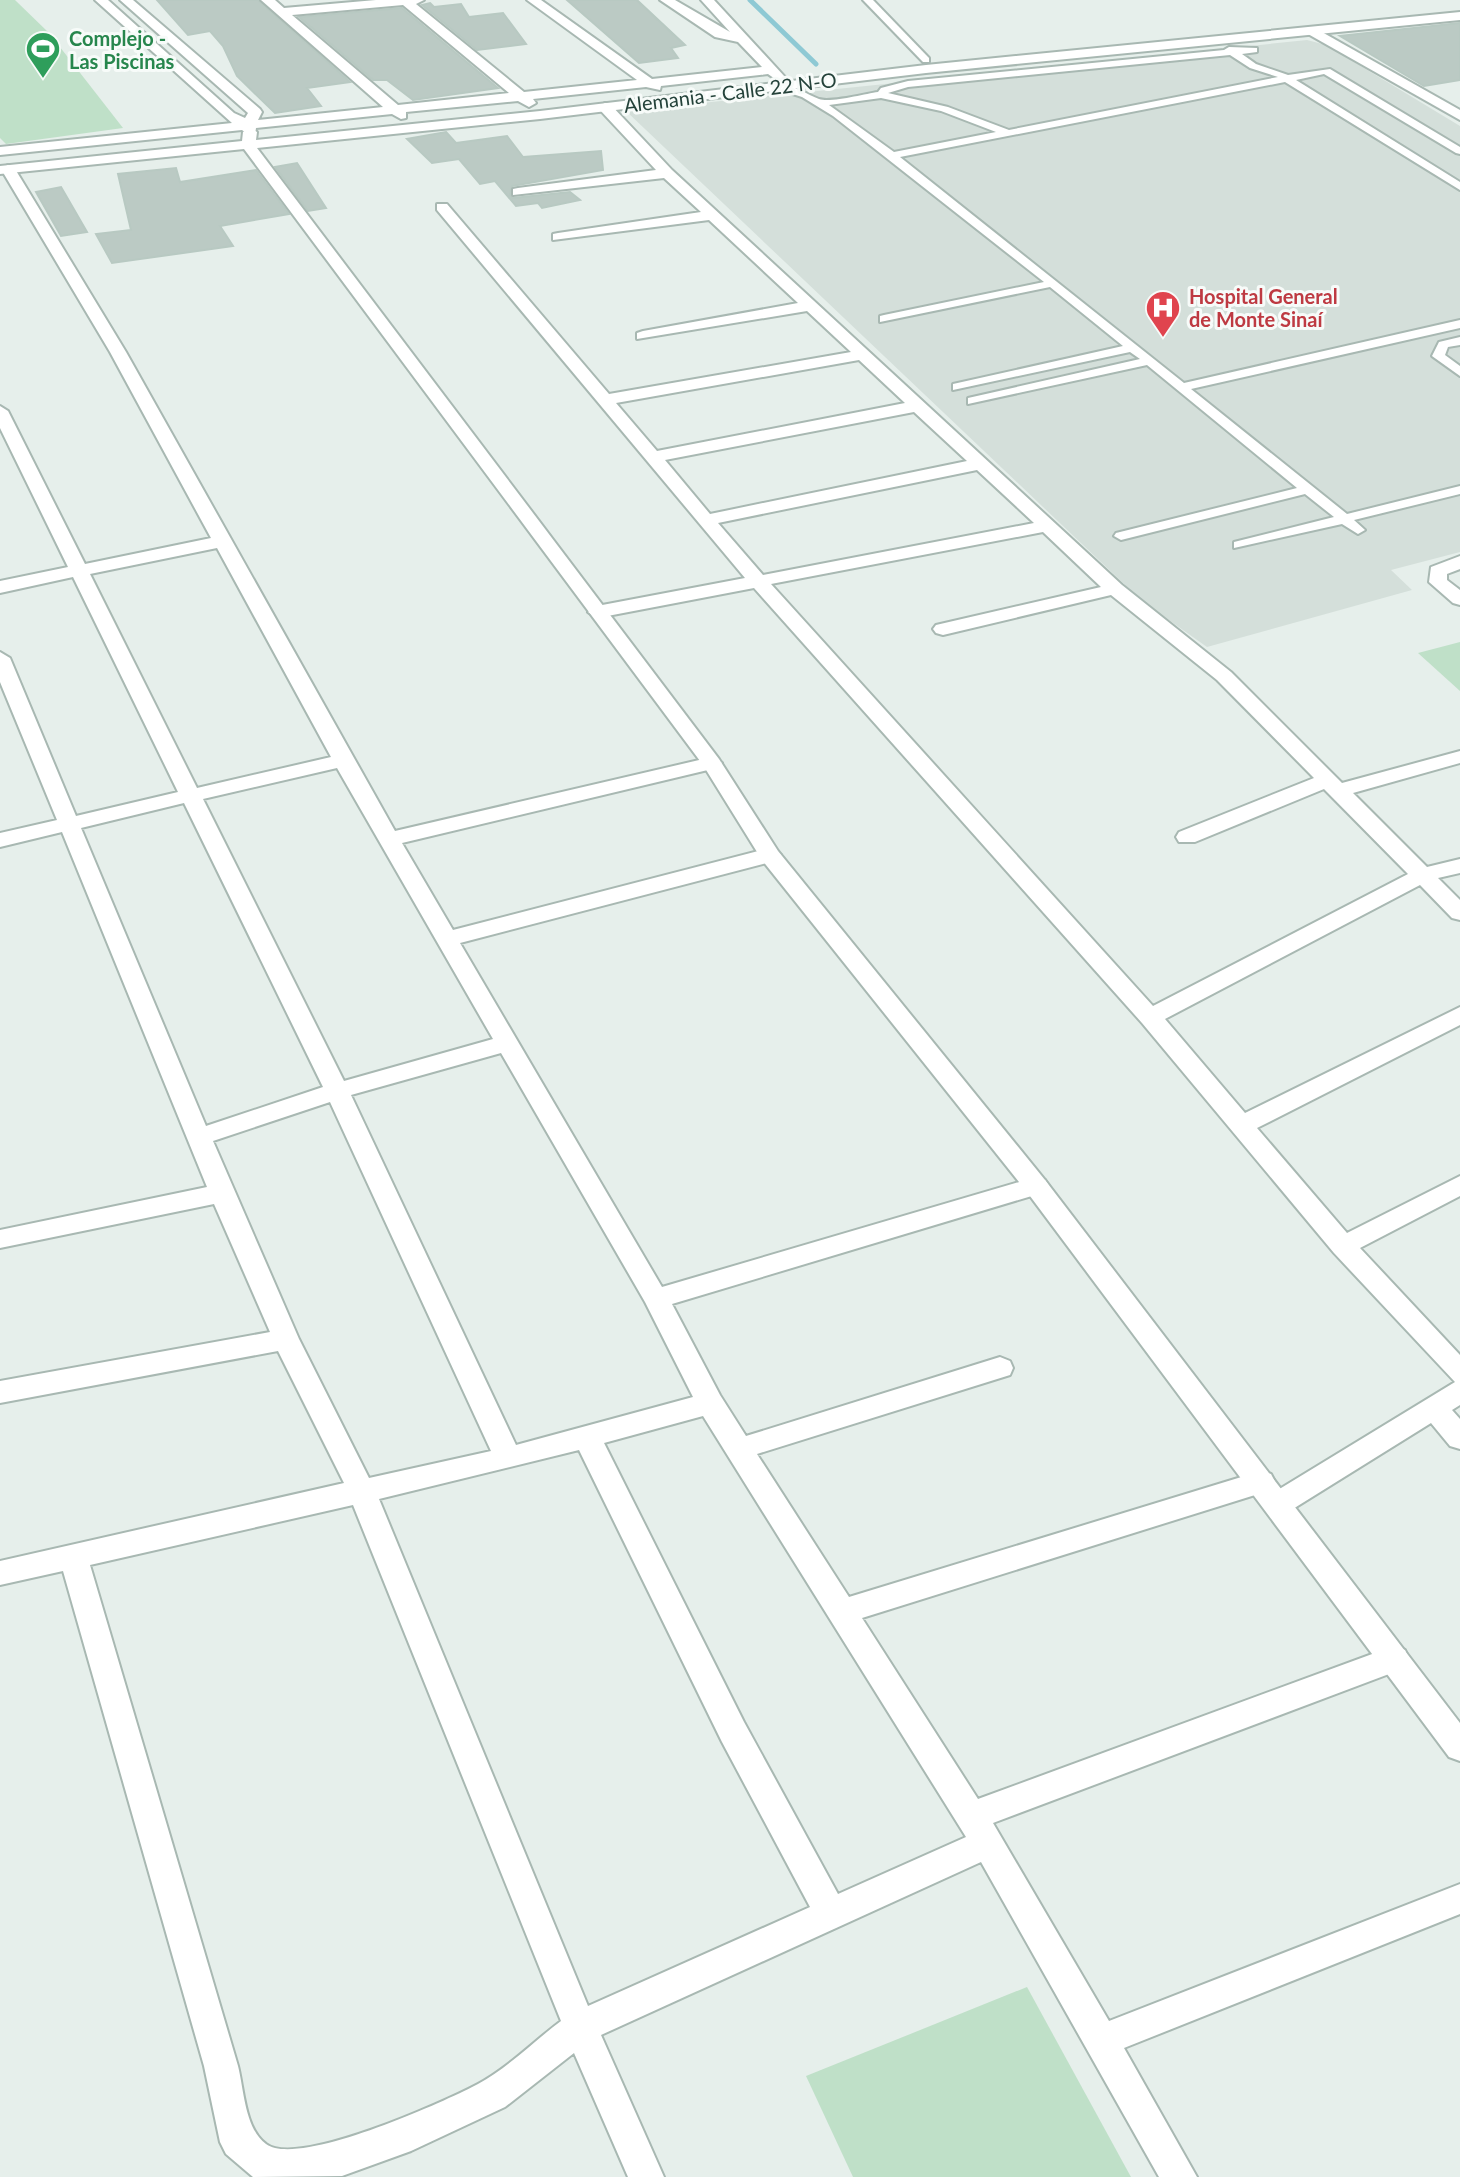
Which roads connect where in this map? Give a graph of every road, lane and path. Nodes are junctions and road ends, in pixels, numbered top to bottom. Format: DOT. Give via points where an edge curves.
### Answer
graph roads {
  1 [pos="101,0"];
  2 [pos="126,0"];
  3 [pos="267,0"];
  4 [pos="409,0"];
  5 [pos="533,0"];
  6 [pos="666,0"];
  7 [pos="707,0"];
  8 [pos="868,0"];
  9 [pos="1460,7"];
  10 [pos="283,12"];
  11 [pos="1460,16"];
  12 [pos="1313,31"];
  13 [pos="741,38"];
  14 [pos="1234,45"];
  15 [pos="926,60"];
  16 [pos="859,77"];
  17 [pos="1285,77"];
  18 [pos="775,78"];
  19 [pos="656,87"];
  20 [pos="883,92"];
  21 [pos="527,101"];
  22 [pos="821,103"];
  23 [pos="605,107"];
  24 [pos="399,114"];
  25 [pos="1460,116"];
  26 [pos="1008,133"];
  27 [pos="249,134"];
  28 [pos="1460,151"];
  29 [pos="891,156"];
  30 [pos="2,162"];
  31 [pos="667,173"];
  32 [pos="1460,187"];
  33 [pos="518,192"];
  34 [pos="442,207"];
  35 [pos="713,215"];
  36 [pos="558,237"];
  37 [pos="1053,283"];
  38 [pos="810,306"];
  39 [pos="884,319"];
  40 [pos="1460,324"];
  41 [pos="643,336"];
  42 [pos="1460,341"];
  43 [pos="1132,348"];
  44 [pos="863,355"];
  45 [pos="1149,361"];
  46 [pos="1460,372"];
  47 [pos="957,387"];
  48 [pos="1182,387"];
  49 [pos="602,400"];
  50 [pos="972,401"];
  51 [pos="918,406"];
  52 [pos="0,411"];
  53 [pos="653,457"];
  54 [pos="980,464"];
  55 [pos="1308,489"];
  56 [pos="1460,490"];
  57 [pos="1344,519"];
  58 [pos="705,520"];
  59 [pos="1047,526"];
  60 [pos="1358,530"];
  61 [pos="1121,536"];
  62 [pos="223,541"];
  63 [pos="1239,545"];
  64 [pos="1460,562"];
  65 [pos="79,571"];
  66 [pos="757,580"];
  67 [pos="0,587"];
  68 [pos="1115,589"];
  69 [pos="1460,599"];
  70 [pos="597,612"];
  71 [pos="943,629"];
  72 [pos="0,658"];
  73 [pos="1460,757"];
  74 [pos="343,760"];
  75 [pos="712,763"];
  76 [pos="1332,786"];
  77 [pos="189,797"];
  78 [pos="70,823"];
  79 [pos="1187,837"];
  80 [pos="389,839"];
  81 [pos="0,840"];
  82 [pos="770,855"];
  83 [pos="1460,866"];
  84 [pos="1423,875"];
  85 [pos="1460,913"];
  86 [pos="447,939"];
  87 [pos="1460,1015"];
  88 [pos="1150,1017"];
  89 [pos="507,1043"];
  90 [pos="337,1091"];
  91 [pos="1242,1125"];
  92 [pos="199,1137"];
  93 [pos="1460,1185"];
  94 [pos="1036,1186"];
  95 [pos="222,1193"];
  96 [pos="0,1239"];
  97 [pos="1343,1246"];
  98 [pos="656,1299"];
  99 [pos="286,1339"];
  100 [pos="1000,1368"];
  101 [pos="1460,1373"];
  102 [pos="1460,1391"];
  103 [pos="0,1392"];
  104 [pos="710,1403"];
  105 [pos="1434,1408"];
  106 [pos="587,1437"];
  107 [pos="1460,1438"];
  108 [pos="739,1449"];
  109 [pos="508,1458"];
  110 [pos="363,1493"];
  111 [pos="1269,1493"];
  112 [pos="73,1557"];
  113 [pos="0,1573"];
  114 [pos="842,1612"];
  115 [pos="1394,1659"];
  116 [pos="1460,1747"];
  117 [pos="979,1830"];
  118 [pos="1460,1899"];
  119 [pos="832,1915"];
  120 [pos="580,2027"];
  121 [pos="1101,2041"];
  122 [pos="346,2168"];
  123 [pos="646,2177"];
  124 [pos="1179,2177"];
  1 -- 27 [label="street"];
  2 -- 27 [label="street" via="255,112"];
  3 -- 10 [label="street"];
  4 -- 10 [label="street"];
  4 -- 21 [label="street"];
  5 -- 19 [label="street"];
  6 -- 13 [label="street" via="720,34"];
  7 -- 13 [label="street"];
  8 -- 15 [label="lane"];
  9 -- 15 [label="street, Alemania - Calle 22 N-O"];
  10 -- 24 [label="street"];
  11 -- 12 [label="street, Alemania - Calle 22 N-O"];
  12 -- 14 [label="street, Alemania - Calle 22 N-O"];
  12 -- 25 [label="street"];
  13 -- 18 [label="street"];
  14 -- 16 [label="street, Alemania - Calle 22 N-O" via="1213,40"];
  14 -- 17 [label="lane" via="1254,50"];
  14 -- 17 [label="lane" via="1253,66"];
  14 -- 20 [label="lane" via="908,84"];
  15 -- 18 [label="street, Alemania - Calle 22 N-O"];
  16 -- 18 [label="street, Alemania - Calle 22 N-O"];
  16 -- 20 [label="lane"];
  17 -- 26 [label="lane"];
  17 -- 28 [label="lane" via="1326,71"];
  17 -- 32 [label="lane"];
  18 -- 19 [label="street"];
  18 -- 22 [label="lane"];
  18 -- 23 [label="street, Alemania - Calle 22 N-O"];
  19 -- 21 [label="street"];
  20 -- 22 [label="lane"];
  20 -- 26 [label="lane"];
  21 -- 24 [label="street"];
  22 -- 29 [label="lane"];
  23 -- 27 [label="street, Alemania - Calle 22 N-O"];
  23 -- 31 [label="street"];
  24 -- 27 [label="street"];
  26 -- 29 [label="lane"];
  27 -- 30 [label="street, Alemania - Calle 22 N-O"];
  27 -- 70 [label="street"];
  29 -- 37 [label="lane"];
  30 -- 62 [label="street" via="118,352"];
  31 -- 33 [label="street"];
  31 -- 35 [label="street"];
  34 -- 49 [label="street"];
  35 -- 36 [label="street"];
  35 -- 38 [label="street"];
  37 -- 39 [label="lane"];
  37 -- 43 [label="lane"];
  38 -- 41 [label="street"];
  38 -- 44 [label="street"];
  40 -- 48 [label="lane"];
  42 -- 46 [label="lane" via="1438,351"];
  43 -- 45 [label="lane"];
  43 -- 47 [label="lane"];
  44 -- 49 [label="street"];
  44 -- 51 [label="street"];
  45 -- 48 [label="lane"];
  45 -- 50 [label="lane"];
  48 -- 55 [label="lane"];
  49 -- 53 [label="street"];
  51 -- 53 [label="street"];
  51 -- 54 [label="street"];
  52 -- 65 [label="street"];
  53 -- 58 [label="street"];
  54 -- 58 [label="street"];
  54 -- 59 [label="street"];
  55 -- 57 [label="lane"];
  55 -- 61 [label="lane"];
  56 -- 57 [label="lane"];
  57 -- 60 [label="lane"];
  57 -- 63 [label="lane"];
  58 -- 66 [label="street"];
  59 -- 66 [label="street"];
  59 -- 68 [label="street"];
  62 -- 65 [label="street"];
  62 -- 74 [label="street"];
  64 -- 69 [label="street" via="1438,571 1438,582"];
  65 -- 67 [label="street"];
  65 -- 77 [label="street"];
  66 -- 70 [label="street"];
  66 -- 88 [label="street"];
  68 -- 71 [label="street"];
  68 -- 76 [label="street" via="1224,676"];
  70 -- 75 [label="street"];
  72 -- 78 [label="street"];
  73 -- 76 [label="street"];
  74 -- 77 [label="street"];
  74 -- 80 [label="street"];
  75 -- 80 [label="street"];
  75 -- 82 [label="street"];
  76 -- 79 [label="street"];
  76 -- 84 [label="street"];
  77 -- 78 [label="street"];
  77 -- 90 [label="street"];
  78 -- 81 [label="street"];
  78 -- 92 [label="street"];
  80 -- 86 [label="street"];
  82 -- 86 [label="street"];
  82 -- 94 [label="street"];
  83 -- 84 [label="street"];
  84 -- 85 [label="street"];
  84 -- 88 [label="street"];
  86 -- 89 [label="street"];
  87 -- 91 [label="street"];
  88 -- 91 [label="street"];
  89 -- 90 [label="street"];
  89 -- 98 [label="street"];
  90 -- 92 [label="street"];
  90 -- 109 [label="street"];
  91 -- 97 [label="street"];
  92 -- 95 [label="street"];
  93 -- 97 [label="street"];
  94 -- 98 [label="street"];
  94 -- 111 [label="street"];
  95 -- 96 [label="street"];
  95 -- 99 [label="street"];
  97 -- 101 [label="street"];
  98 -- 104 [label="street"];
  99 -- 103 [label="street"];
  99 -- 110 [label="street"];
  100 -- 108 [label="street"];
  102 -- 105 [label="street"];
  104 -- 106 [label="street"];
  104 -- 108 [label="street"];
  105 -- 107 [label="street"];
  105 -- 111 [label="street"];
  106 -- 109 [label="street"];
  106 -- 119 [label="street" via="733,1732"];
  108 -- 114 [label="street"];
  109 -- 110 [label="street"];
  110 -- 112 [label="street"];
  110 -- 120 [label="street"];
  111 -- 114 [label="street"];
  111 -- 115 [label="street"];
  112 -- 113 [label="street"];
  112 -- 122 [label="street" via="221,2066 238,2142 259,2162"];
  114 -- 117 [label="street"];
  115 -- 116 [label="street"];
  115 -- 117 [label="street"];
  117 -- 119 [label="street"];
  117 -- 121 [label="street"];
  118 -- 121 [label="street"];
  119 -- 120 [label="street"];
  120 -- 122 [label="street" via="493,2095"];
  120 -- 123 [label="street"];
  121 -- 124 [label="street"];
}
